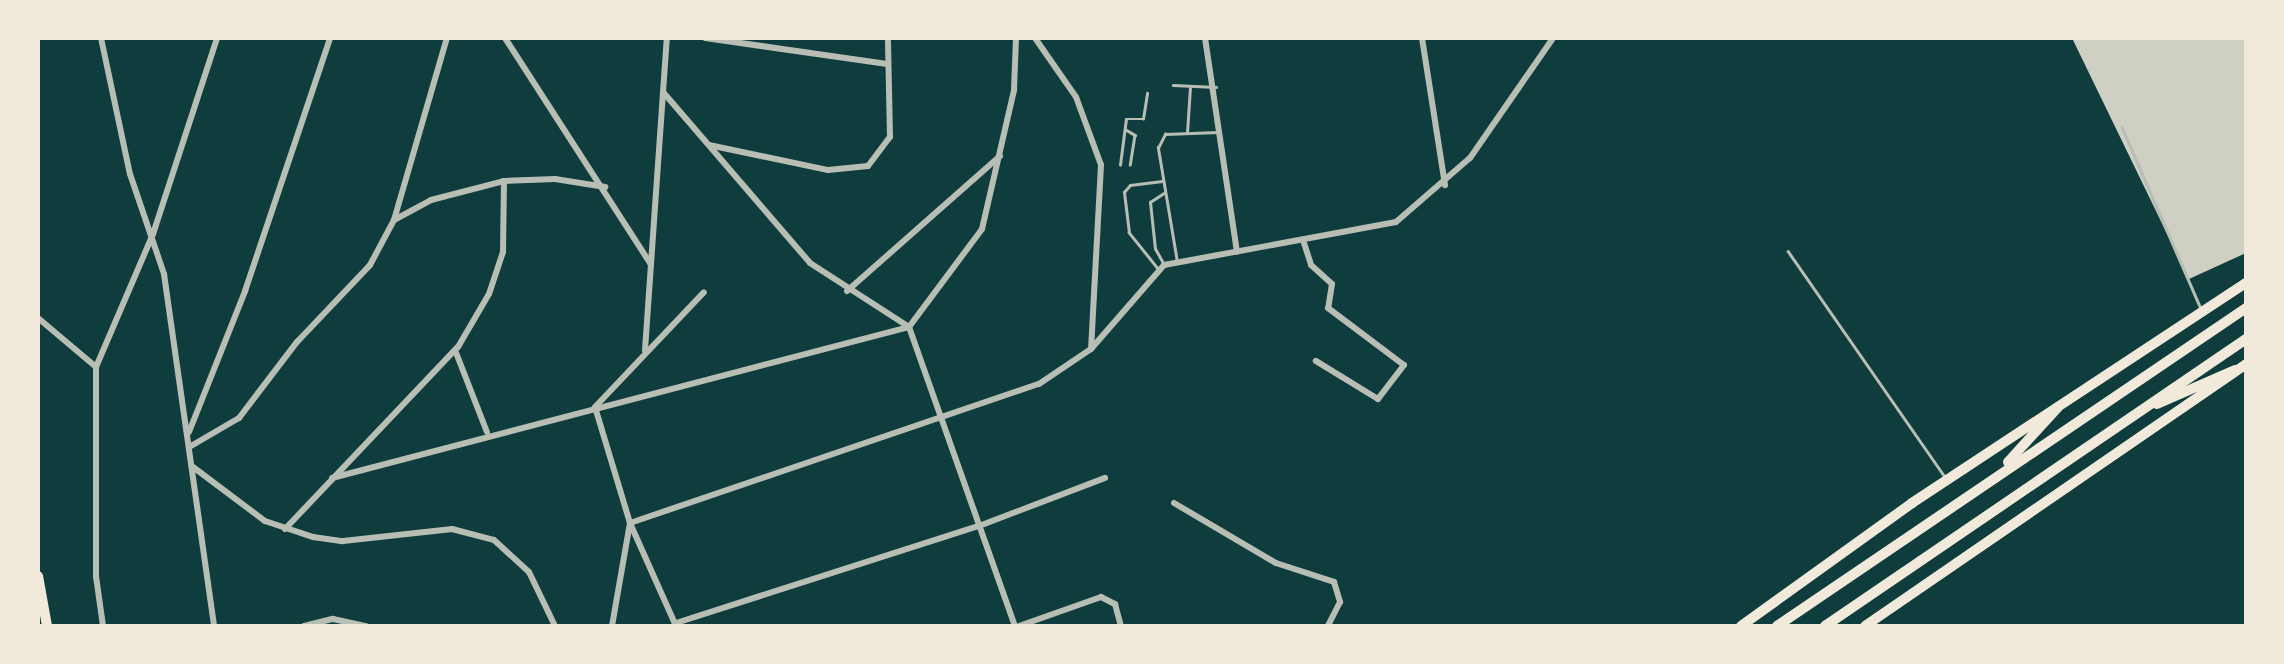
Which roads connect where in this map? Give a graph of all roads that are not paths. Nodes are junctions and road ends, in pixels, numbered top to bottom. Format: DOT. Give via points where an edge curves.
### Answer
graph roads {
  1 [pos="101,38"];
  2 [pos="217,38"];
  3 [pos="330,38"];
  4 [pos="447,38"];
  5 [pos="505,38"];
  6 [pos="667,38"];
  7 [pos="705,38"];
  8 [pos="888,38"];
  9 [pos="1016,38"];
  10 [pos="1035,38"];
  11 [pos="1205,38"];
  12 [pos="1422,38"];
  13 [pos="1553,38"];
  14 [pos="887,64"];
  15 [pos="1173,85"];
  16 [pos="1190,87"];
  17 [pos="1216,87"];
  18 [pos="663,92"];
  19 [pos="1147,93"];
  20 [pos="2122,127"];
  21 [pos="1125,129"];
  22 [pos="1222,132"];
  23 [pos="1187,134"];
  24 [pos="708,144"];
  25 [pos="1001,155"];
  26 [pos="1130,165"];
  27 [pos="1120,166"];
  28 [pos="504,181"];
  29 [pos="1163,181"];
  30 [pos="1446,185"];
  31 [pos="605,187"];
  32 [pos="1164,193"];
  33 [pos="394,220"];
  34 [pos="153,234"];
  35 [pos="1304,243"];
  36 [pos="1788,251"];
  37 [pos="1237,252"];
  38 [pos="1177,262"];
  39 [pos="650,263"];
  40 [pos="1161,267"];
  41 [pos="2245,283"];
  42 [pos="847,291"];
  43 [pos="704,292"];
  44 [pos="2245,308"];
  45 [pos="2201,309"];
  46 [pos="38,318"];
  47 [pos="909,327"];
  48 [pos="2245,339"];
  49 [pos="1091,349"];
  50 [pos="455,350"];
  51 [pos="645,350"];
  52 [pos="1316,361"];
  53 [pos="96,367"];
  54 [pos="2240,367"];
  55 [pos="595,407"];
  56 [pos="2059,407"];
  57 [pos="2129,417"];
  58 [pos="945,419"];
  59 [pos="189,432"];
  60 [pos="486,432"];
  61 [pos="191,446"];
  62 [pos="193,467"];
  63 [pos="1996,475"];
  64 [pos="332,478"];
  65 [pos="1105,478"];
  66 [pos="1947,481"];
  67 [pos="1174,503"];
  68 [pos="630,523"];
  69 [pos="979,526"];
  70 [pos="285,530"];
  71 [pos="38,576"];
  72 [pos="1796,612"];
  73 [pos="46,624"];
  74 [pos="676,624"];
  75 [pos="103,625"];
  76 [pos="214,625"];
  77 [pos="304,625"];
  78 [pos="366,625"];
  79 [pos="555,625"];
  80 [pos="612,625"];
  81 [pos="1017,625"];
  82 [pos="1121,625"];
  83 [pos="1328,625"];
  84 [pos="1741,625"];
  85 [pos="1767,625"];
  86 [pos="1777,625"];
  87 [pos="1825,625"];
  88 [pos="1865,625"];
  1 -- 34 [label="street" via="130,174"];
  2 -- 34 [label="street"];
  3 -- 59 [label="street" via="246,291"];
  4 -- 33 [label="street"];
  5 -- 31 [label="street"];
  6 -- 18 [label="street"];
  7 -- 14 [label="street"];
  8 -- 14 [label="street"];
  9 -- 25 [label="street" via="1014,90"];
  10 -- 49 [label="street" via="1076,97 1101,165"];
  11 -- 17 [label="street"];
  12 -- 30 [label="street"];
  13 -- 30 [label="street"];
  14 -- 24 [label="street" via="890,137 868,166 828,170"];
  15 -- 16 [label="lane"];
  16 -- 17 [label="lane"];
  16 -- 23 [label="lane"];
  17 -- 22 [label="street"];
  18 -- 24 [label="street"];
  18 -- 39 [label="street"];
  19 -- 21 [label="lane" via="1143,119 1126,119"];
  20 -- 45 [label="lane"];
  21 -- 26 [label="lane" via="1135,135"];
  21 -- 27 [label="lane"];
  22 -- 23 [label="lane"];
  22 -- 37 [label="street"];
  23 -- 29 [label="lane" via="1165,135 1158,148"];
  24 -- 42 [label="street" via="810,264"];
  25 -- 42 [label="street"];
  25 -- 47 [label="street" via="975,244"];
  28 -- 31 [label="street" via="555,178"];
  28 -- 33 [label="street" via="431,200"];
  28 -- 50 [label="street" via="503,252 489,294"];
  29 -- 32 [label="lane"];
  29 -- 40 [label="lane" via="1130,185 1124,192 1129,233"];
  30 -- 35 [label="street" via="1396,222"];
  31 -- 39 [label="street"];
  32 -- 38 [label="lane"];
  32 -- 40 [label="lane" via="1150,202 1154,249"];
  33 -- 61 [label="street" via="354,288 297,342 253,403 227,428"];
  34 -- 53 [label="street"];
  34 -- 59 [label="street"];
  35 -- 37 [label="street"];
  35 -- 52 [label="street" via="1312,267 1332,284 1328,308 1404,365 1378,399"];
  36 -- 66 [label="lane"];
  37 -- 38 [label="street"];
  38 -- 40 [label="street"];
  39 -- 51 [label="street"];
  40 -- 49 [label="street"];
  41 -- 45 [label="main road"];
  42 -- 47 [label="street"];
  43 -- 51 [label="street"];
  44 -- 63 [label="highway"];
  45 -- 56 [label="main road"];
  46 -- 53 [label="street"];
  47 -- 55 [label="street"];
  47 -- 58 [label="street"];
  48 -- 57 [label="highway"];
  49 -- 58 [label="street" via="1039,384"];
  50 -- 60 [label="street"];
  50 -- 64 [label="street"];
  51 -- 55 [label="street"];
  53 -- 75 [label="street" via="96,576"];
  54 -- 57 [label="highway"];
  54 -- 88 [label="main road"];
  55 -- 60 [label="street"];
  55 -- 68 [label="street"];
  56 -- 63 [label="highway"];
  56 -- 66 [label="main road"];
  57 -- 87 [label="highway"];
  58 -- 68 [label="street"];
  58 -- 69 [label="street"];
  59 -- 61 [label="street"];
  60 -- 64 [label="street"];
  61 -- 62 [label="street"];
  62 -- 70 [label="street" via="227,497"];
  62 -- 76 [label="street"];
  63 -- 72 [label="highway"];
  64 -- 70 [label="street"];
  65 -- 69 [label="street"];
  66 -- 84 [label="main road"];
  67 -- 83 [label="street" via="1276,563 1334,582 1340,602"];
  68 -- 74 [label="street"];
  68 -- 80 [label="street"];
  69 -- 74 [label="street"];
  69 -- 81 [label="street"];
  70 -- 79 [label="street" via="343,541 472,532 509,550 529,572"];
  71 -- 73 [label="main road"];
  72 -- 85 [label="highway"];
  72 -- 86 [label="highway"];
  77 -- 78 [label="street" via="333,619"];
  81 -- 82 [label="street" via="1101,597 1115,604"];
}
